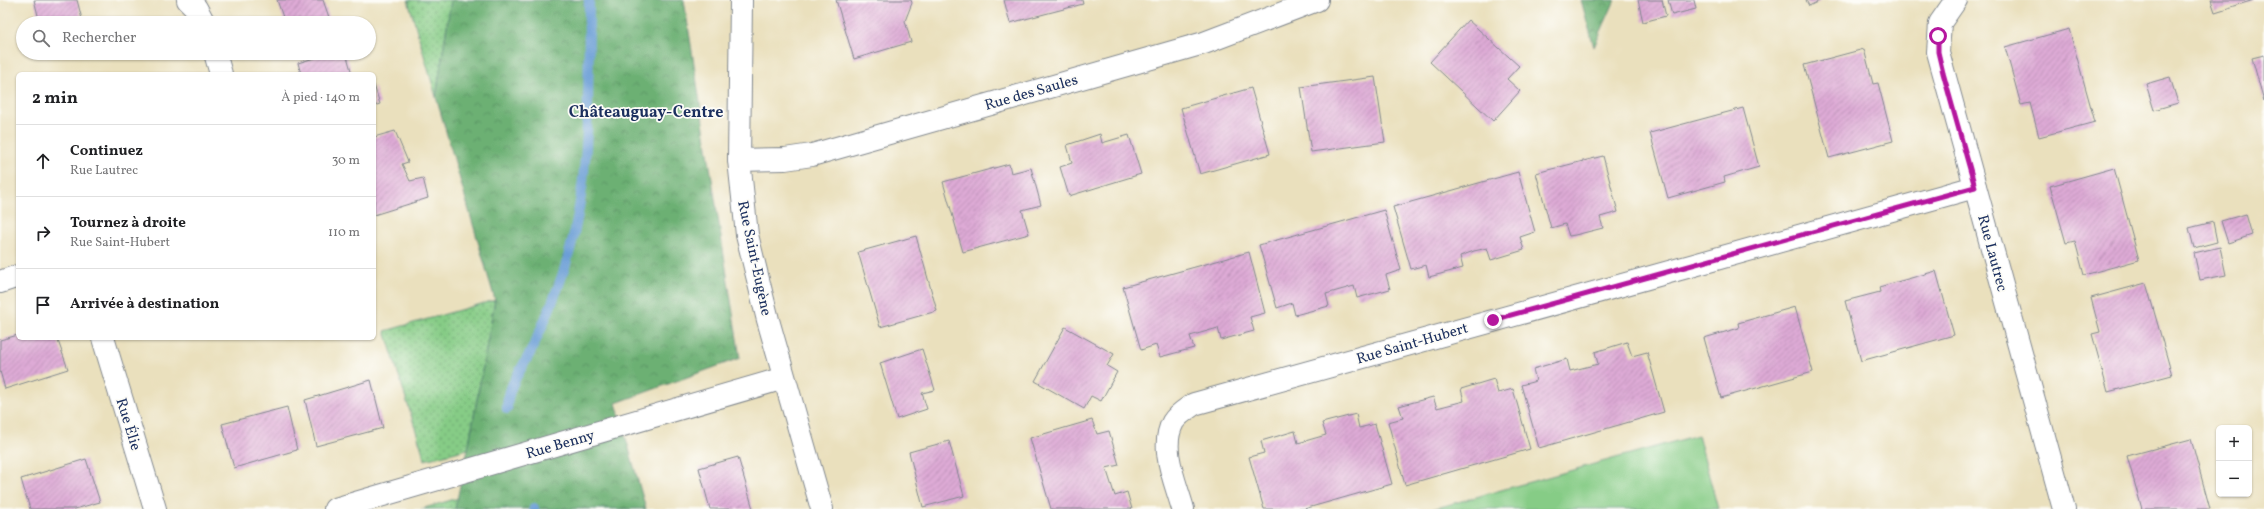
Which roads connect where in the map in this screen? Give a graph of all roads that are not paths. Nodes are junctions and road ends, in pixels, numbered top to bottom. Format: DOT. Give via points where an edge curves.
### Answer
graph roads {
  1 [pos="188,0"];
  2 [pos="741,0"];
  3 [pos="1317,0"];
  4 [pos="1956,0"];
  5 [pos="200,16"];
  6 [pos="217,60"];
  7 [pos="220,72"];
  8 [pos="739,160"];
  9 [pos="1975,187"];
  10 [pos="16,277"];
  11 [pos="0,282"];
  12 [pos="104,340"];
  13 [pos="784,378"];
  14 [pos="155,509"];
  15 [pos="335,509"];
  16 [pos="822,509"];
  17 [pos="1183,509"];
  18 [pos="2064,509"];
  1 -- 5 [label="street"];
  2 -- 8 [label="street, Rue Saint-Eugène"];
  3 -- 8 [label="street, Rue des Saules" via="1204,43 812,155 784,159"];
  4 -- 9 [label="street, Rue Lautrec" via="1940,23 1938,52"];
  6 -- 7 [label="street"];
  8 -- 13 [label="street, Rue Saint-Eugène" via="747,235"];
  9 -- 17 [label="street, Rue Saint-Hubert" via="1194,404 1174,422 1167,445"];
  9 -- 18 [label="street, Rue Lautrec"];
  10 -- 11 [label="street"];
  12 -- 14 [label="street, Rue Élie"];
  13 -- 15 [label="street, Rue Benny"];
  13 -- 16 [label="street, Rue Saint-Eugène"];
}
